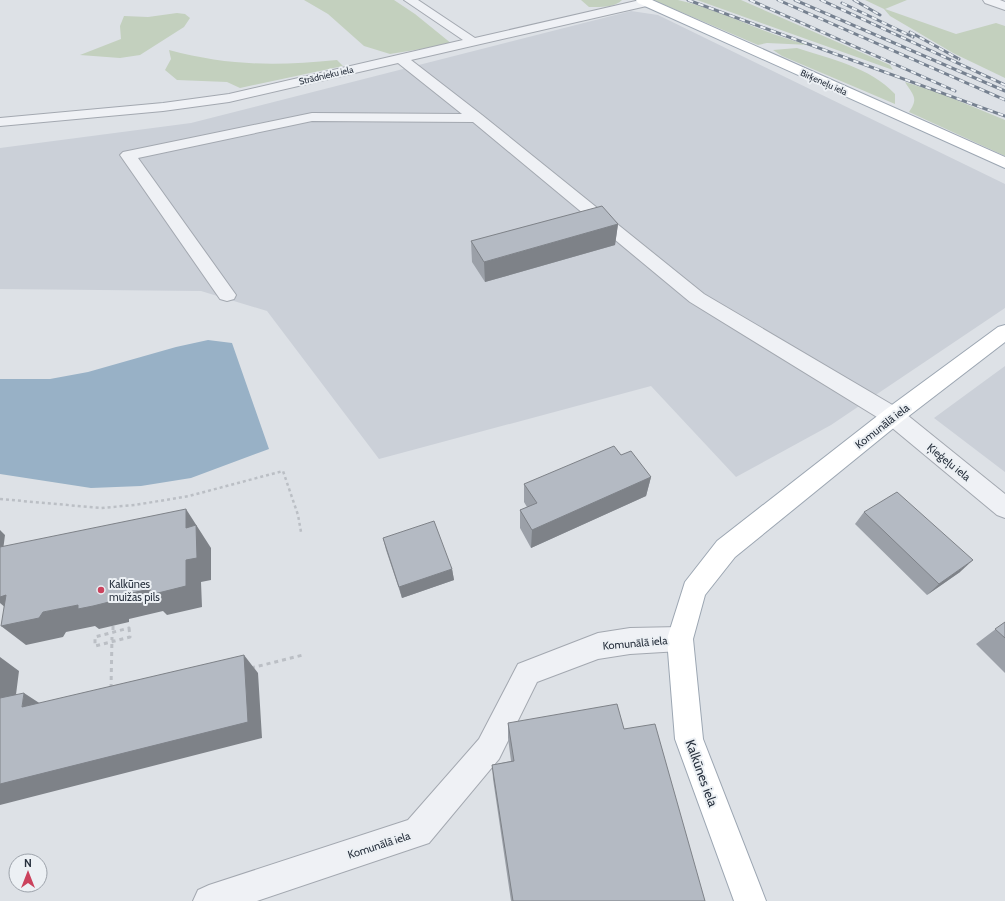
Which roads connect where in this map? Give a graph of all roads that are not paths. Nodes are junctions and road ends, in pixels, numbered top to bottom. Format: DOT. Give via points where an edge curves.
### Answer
graph roads {
  1 [pos="410,0"];
  2 [pos="989,0"];
  3 [pos="645,1"];
  4 [pos="1005,6"];
  5 [pos="472,42"];
  6 [pos="400,58"];
  7 [pos="477,118"];
  8 [pos="0,122"];
  9 [pos="1005,164"];
  10 [pos="227,295"];
  11 [pos="1005,332"];
  12 [pos="893,416"];
  13 [pos="1005,508"];
  14 [pos="680,640"];
  15 [pos="209,901"];
  16 [pos="750,901"];
  1 -- 5 [label="street"];
  2 -- 4 [label="street"];
  3 -- 5 [label="street, Strādnieku iela"];
  3 -- 9 [label="main road, Birķeneļu iela"];
  5 -- 6 [label="street, Strādnieku iela"];
  6 -- 7 [label="street, Ķieģeļu iela"];
  6 -- 8 [label="street, Strādnieku iela" via="229,98 164,107"];
  7 -- 10 [label="street" via="312,117 128,155"];
  7 -- 12 [label="street, Ķieģeļu iela" via="697,298"];
  11 -- 12 [label="main road, Komunālā iela"];
  12 -- 13 [label="street, Ķieģeļu iela"];
  12 -- 14 [label="main road, Komunālā iela" via="726,549 694,590"];
  14 -- 15 [label="street, Komunālā iela" via="630,641 598,646 528,673 489,749 418,832"];
  14 -- 16 [label="main road, Kalkūnes iela" via="688,739"];
}
